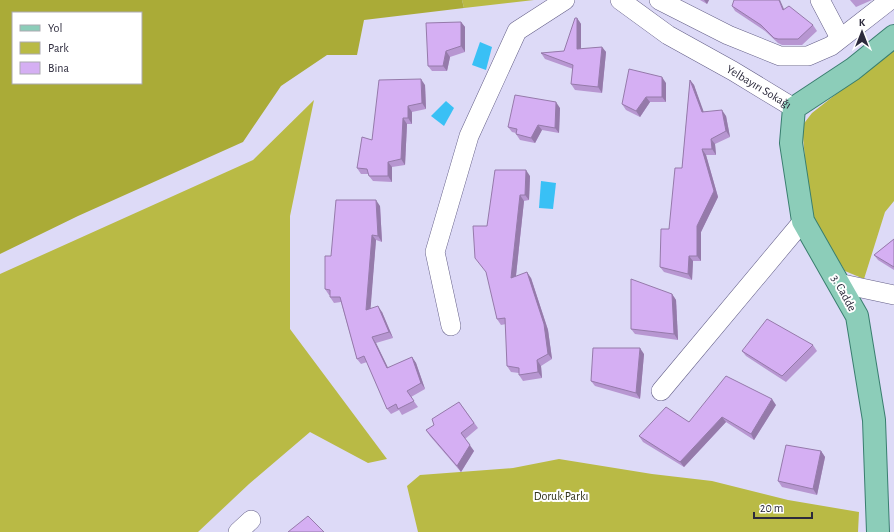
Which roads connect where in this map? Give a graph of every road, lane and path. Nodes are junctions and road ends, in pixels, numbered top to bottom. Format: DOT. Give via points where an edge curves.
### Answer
graph roads {
  1 [pos="565,0"];
  2 [pos="620,0"];
  3 [pos="659,0"];
  4 [pos="820,0"];
  5 [pos="890,0"];
  6 [pos="894,36"];
  7 [pos="840,38"];
  8 [pos="794,108"];
  9 [pos="804,221"];
  10 [pos="838,283"];
  11 [pos="894,295"];
  12 [pos="451,326"];
  13 [pos="661,391"];
  14 [pos="878,532"];
  1 -- 12 [label="street" via="517,31 469,136 435,252"];
  2 -- 8 [label="street, Yelbayırı Sokağı" via="668,35"];
  3 -- 7 [label="street" via="728,35 780,56 808,56 831,46"];
  4 -- 7 [label="street"];
  5 -- 7 [label="street"];
  6 -- 8 [label="main road, Yelbayırı Sokağı" via="853,69"];
  8 -- 9 [label="main road, 3. Cadde" via="791,143"];
  9 -- 10 [label="main road, 3. Cadde"];
  9 -- 13 [label="street"];
  10 -- 11 [label="street"];
  10 -- 14 [label="main road, 3. Cadde" via="857,316 874,420"];
}
